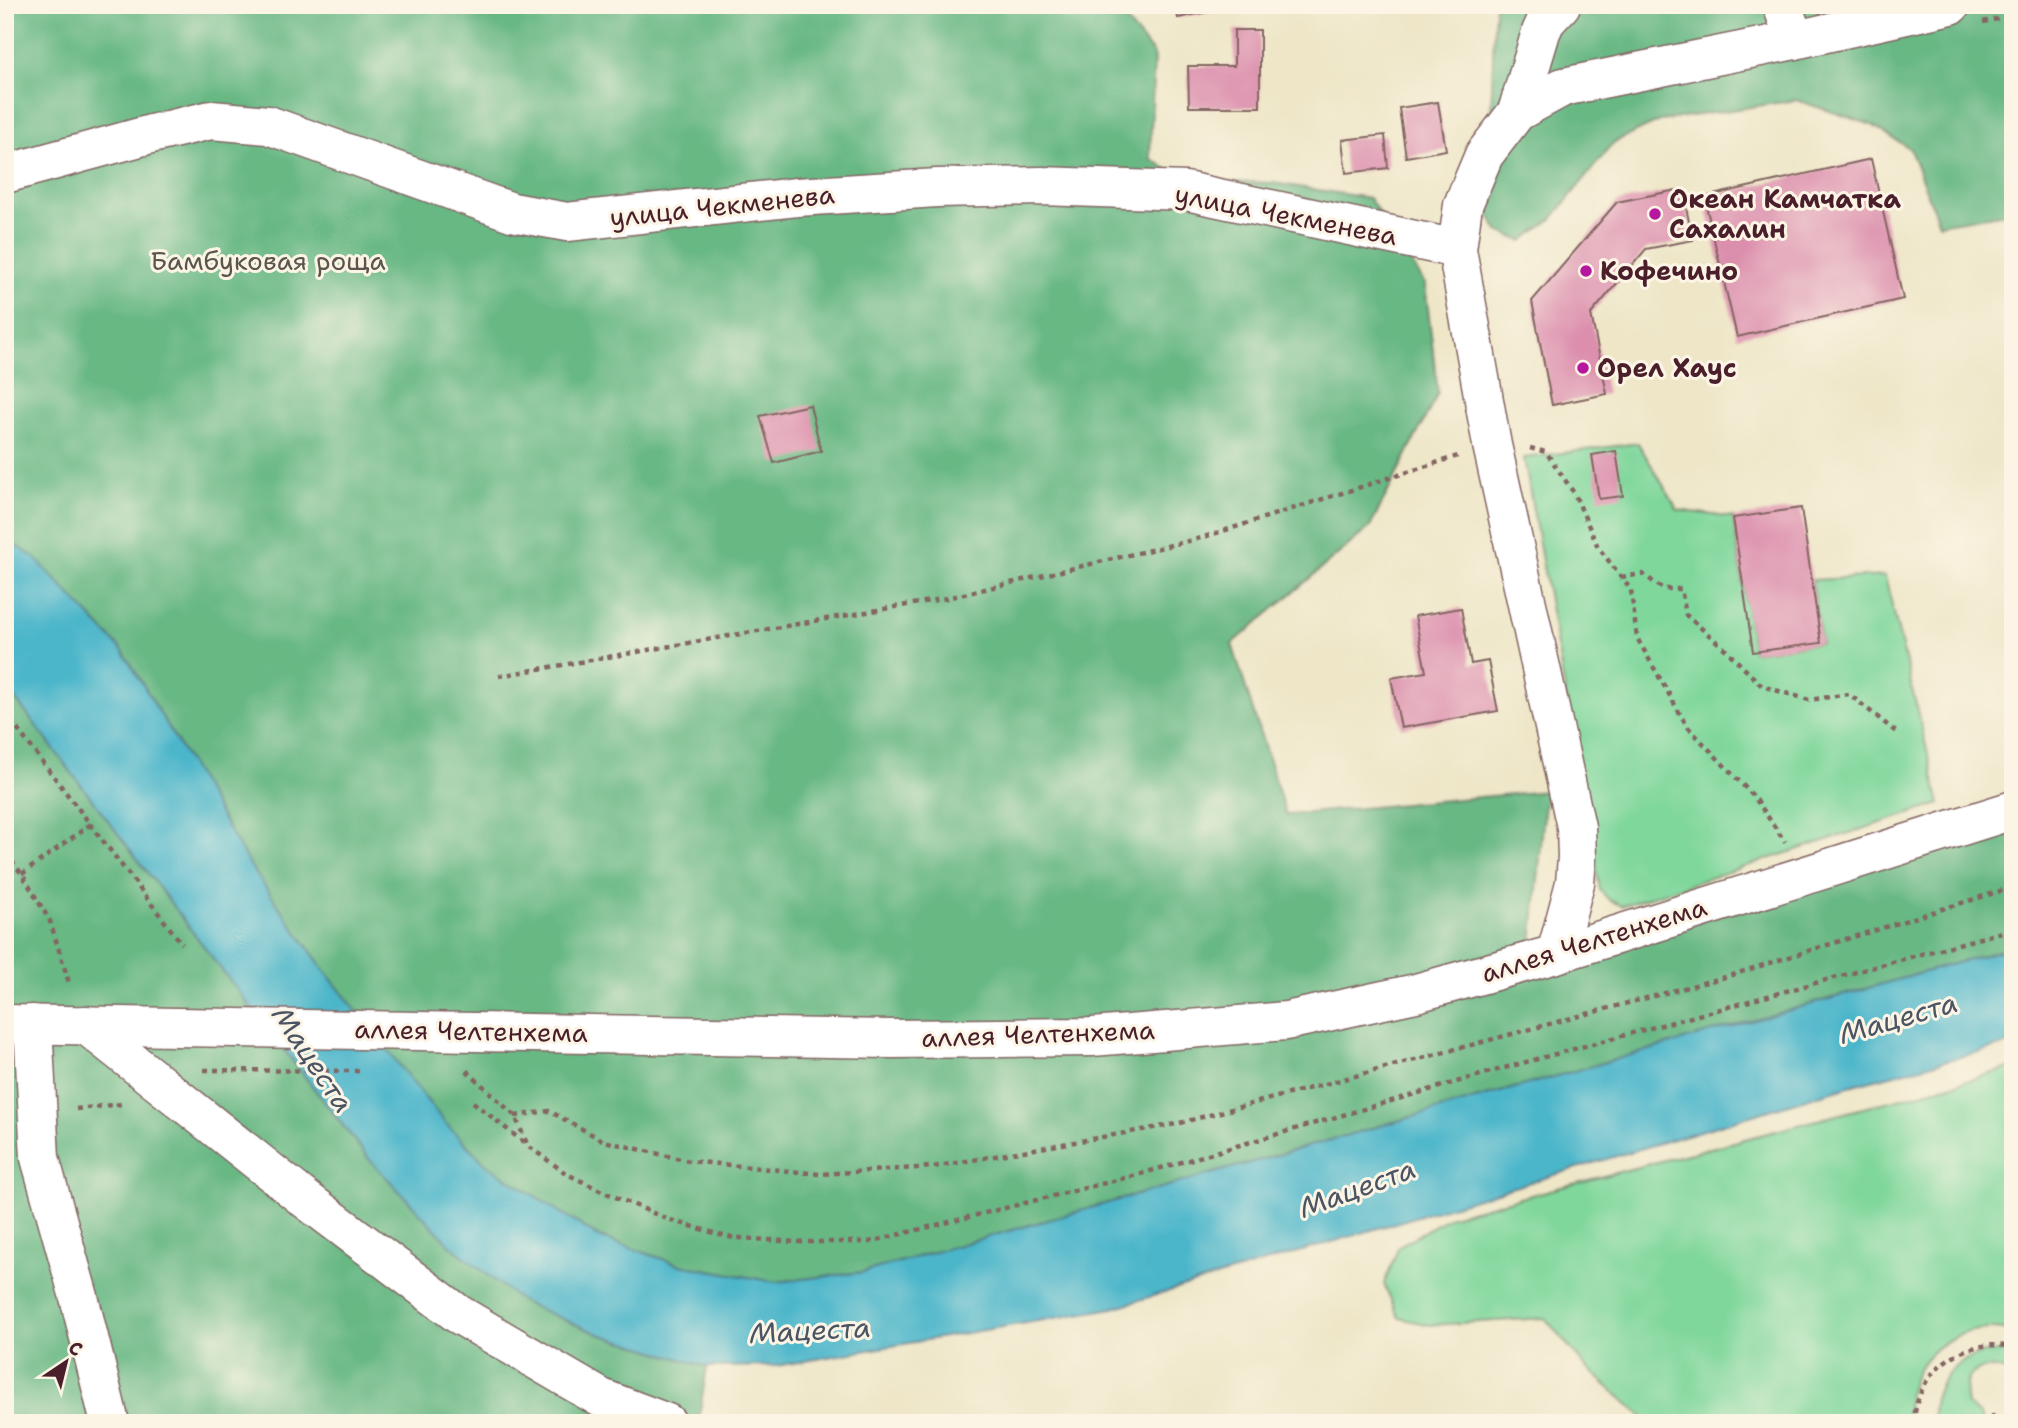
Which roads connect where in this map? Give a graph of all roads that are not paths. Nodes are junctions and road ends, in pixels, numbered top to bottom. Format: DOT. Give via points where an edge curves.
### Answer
graph roads {
  1 [pos="1561,5"];
  2 [pos="1962,15"];
  3 [pos="1788,23"];
  4 [pos="1517,112"];
  5 [pos="5,174"];
  6 [pos="1457,249"];
  7 [pos="2013,810"];
  8 [pos="1556,954"];
  9 [pos="19,1024"];
  10 [pos="86,1026"];
  11 [pos="110,1423"];
  12 [pos="667,1423"];
  1 -- 4 [label="main road" via="1546,21"];
  2 -- 3 [label="main road"];
  3 -- 4 [label="main road" via="1563,87"];
  4 -- 6 [label="main road" via="1483,155 1463,205"];
  5 -- 6 [label="main road, улица Чекменева" via="211,120 268,125 512,212 566,222 797,197 1041,186 1186,191"];
  6 -- 8 [label="main road" via="1507,445 1576,827 1575,883"];
  7 -- 8 [label="main road, аллея Челтенхема"];
  8 -- 10 [label="main road, аллея Челтенхема" via="1416,993 1286,1021 1092,1037"];
  9 -- 10 [label="main road, аллея Челтенхема"];
  9 -- 11 [label="main road, аллея Челтенхема" via="40,1157"];
  10 -- 12 [label="main road" via="458,1314 601,1398"];
}
